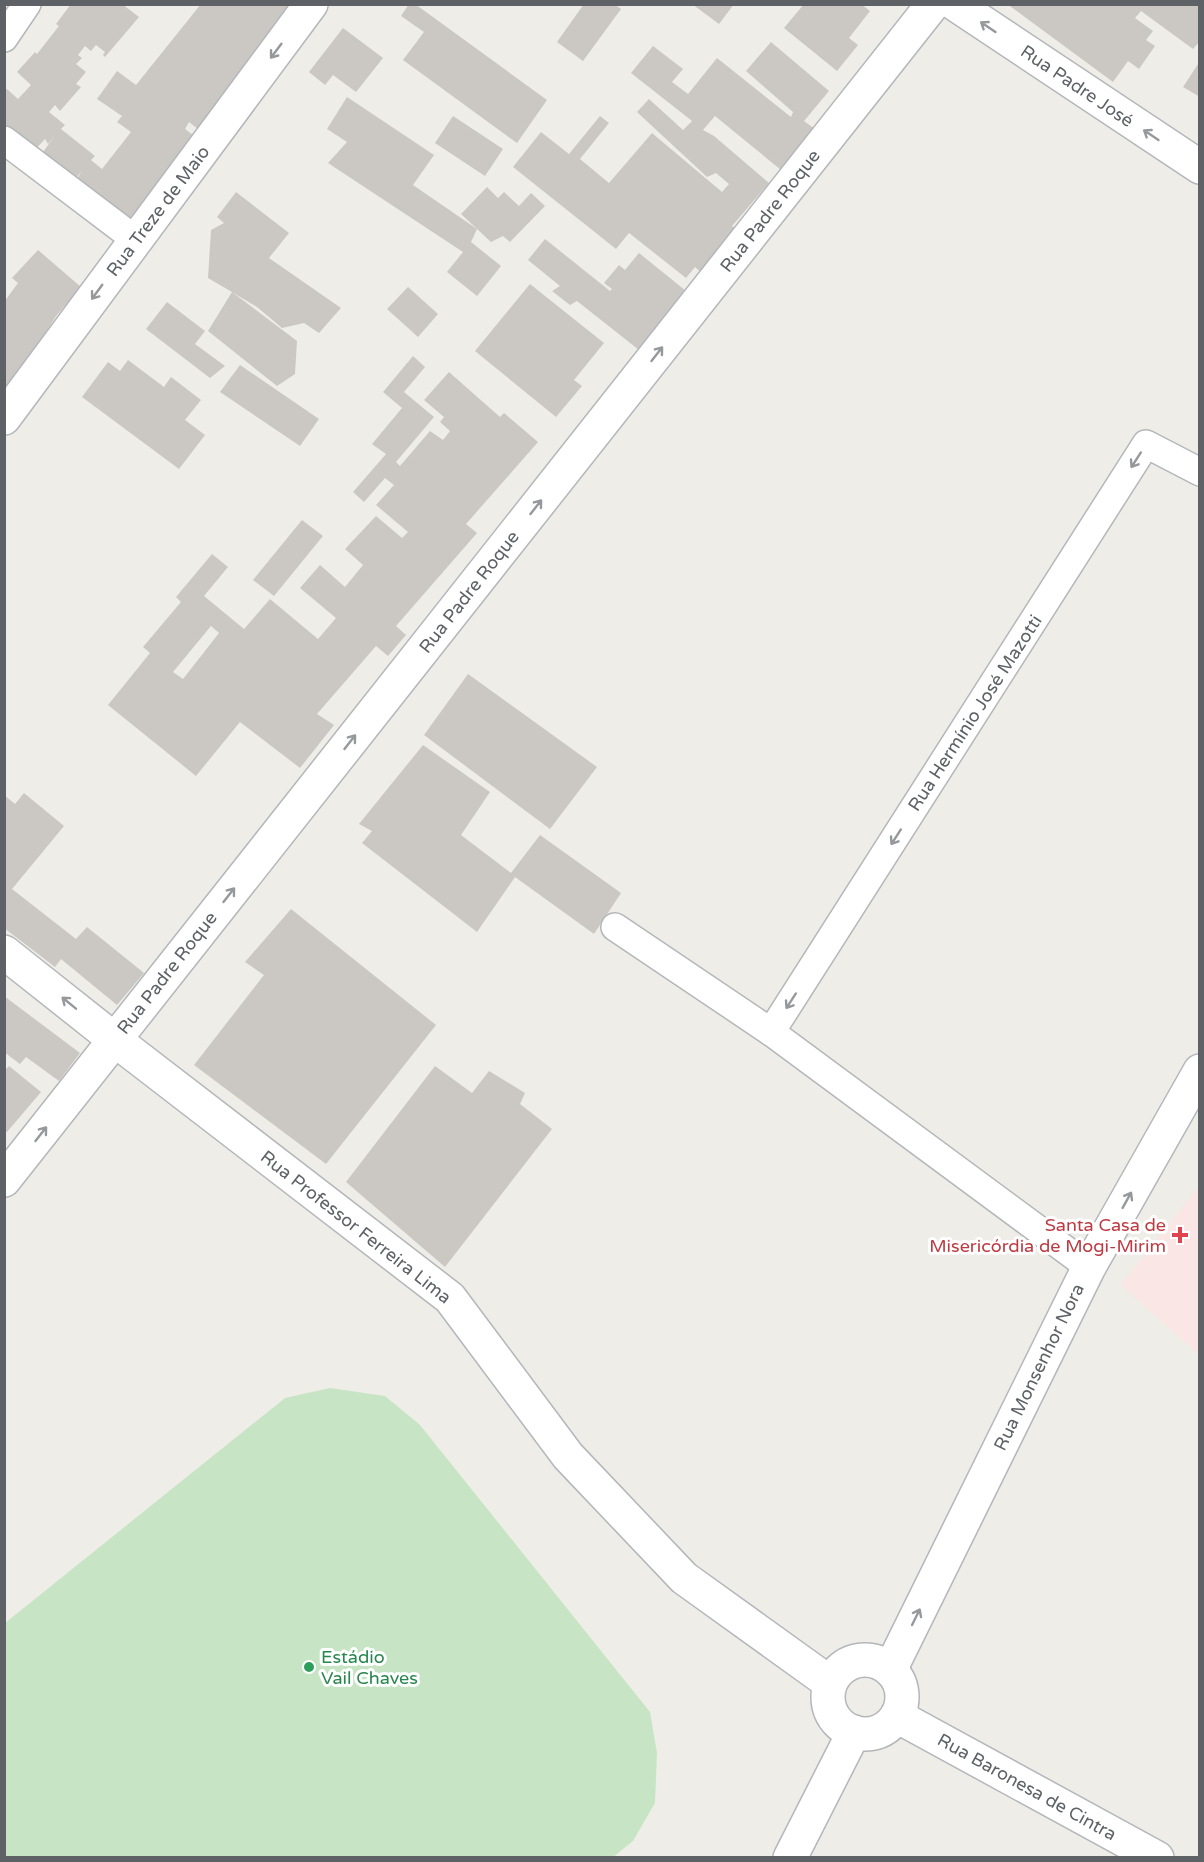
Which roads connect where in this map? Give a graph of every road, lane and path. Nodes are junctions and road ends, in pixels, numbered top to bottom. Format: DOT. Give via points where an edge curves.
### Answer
graph roads {
  1 [pos="27,4"];
  2 [pos="311,4"];
  3 [pos="933,4"];
  4 [pos="954,4"];
  5 [pos="4,38"];
  6 [pos="4,140"];
  7 [pos="1200,167"];
  8 [pos="136,240"];
  9 [pos="4,418"];
  10 [pos="1200,472"];
  11 [pos="615,927"];
  12 [pos="4,952"];
  13 [pos="771,1032"];
  14 [pos="115,1040"];
  15 [pos="1200,1071"];
  16 [pos="4,1180"];
  17 [pos="1089,1267"];
  18 [pos="890,1670"];
  19 [pos="830,1683"];
  20 [pos="897,1716"];
  21 [pos="854,1732"];
  22 [pos="790,1857"];
  23 [pos="1157,1857"];
  1 -- 5 [label="street"];
  2 -- 8 [label="street, Rua Treze de Maio, one-way"];
  14 -- 3 [label="street, Rua Padre Roque, one-way"];
  7 -- 4 [label="street, Rua Padre José, one-way"];
  6 -- 8 [label="street"];
  8 -- 9 [label="street, Rua Treze de Maio, one-way"];
  10 -- 13 [label="street, Rua Hermínio José Mazotti, one-way" via="1146,444"];
  11 -- 13 [label="street"];
  14 -- 12 [label="street, Rua Professor Ferreira Lima, one-way"];
  13 -- 17 [label="street"];
  16 -- 14 [label="street, Rua Padre Roque, one-way"];
  14 -- 19 [label="street, Rua Professor Ferreira Lima" via="450,1298 568,1456 684,1578"];
  17 -- 15 [label="street, Rua Monsenhor Nora, one-way"];
  18 -- 17 [label="street, Rua Monsenhor Nora, one-way"];
  18 -- 19 [label="street" via="868,1660 856,1661 836,1673"];
  18 -- 20 [label="street" via="902,1692"];
  19 -- 21 [label="street" via="829,1707 834,1718"];
  20 -- 21 [label="street" via="878,1732"];
  20 -- 23 [label="street, Rua Baronesa de Cintra"];
  21 -- 22 [label="street"];
}
